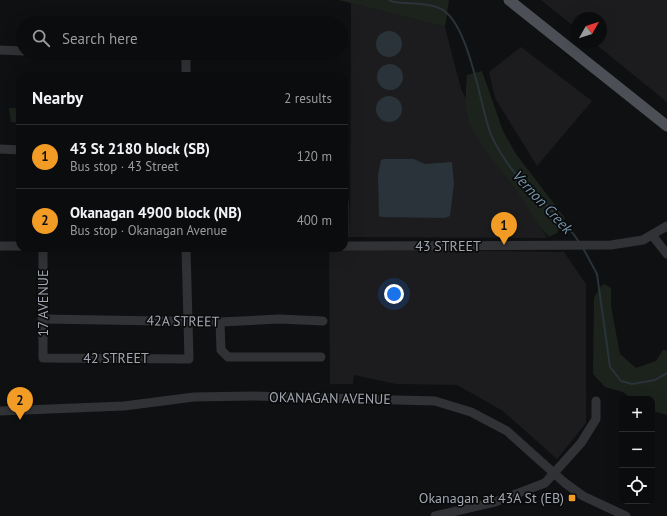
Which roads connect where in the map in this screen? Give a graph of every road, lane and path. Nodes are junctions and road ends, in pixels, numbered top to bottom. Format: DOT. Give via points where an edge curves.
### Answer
graph roads {
  1 [pos="509,0"];
  2 [pos="0,50"];
  3 [pos="16,51"];
  4 [pos="185,60"];
  5 [pos="186,72"];
  6 [pos="667,126"];
  7 [pos="0,149"];
  8 [pos="16,150"];
  9 [pos="667,226"];
  10 [pos="652,235"];
  11 [pos="0,246"];
  12 [pos="16,246"];
  13 [pos="348,246"];
  14 [pos="43,252"];
  15 [pos="186,252"];
  16 [pos="667,254"];
  17 [pos="42,319"];
  18 [pos="187,321"];
  19 [pos="323,321"];
  20 [pos="220,322"];
  21 [pos="321,357"];
  22 [pos="43,358"];
  23 [pos="596,401"];
  24 [pos="0,411"];
  25 [pos="553,475"];
  26 [pos="435,516"];
  27 [pos="626,516"];
  1 -- 6 [label="main road"];
  2 -- 3 [label="street"];
  4 -- 5 [label="street"];
  7 -- 8 [label="street"];
  9 -- 10 [label="street, 43 STREET"];
  10 -- 13 [label="street, 43 STREET" via="632,243 590,246"];
  10 -- 16 [label="street"];
  11 -- 12 [label="street"];
  14 -- 17 [label="street, 17 AVENUE"];
  15 -- 18 [label="street"];
  17 -- 18 [label="street, 42A STREET"];
  17 -- 22 [label="street, 17 AVENUE"];
  18 -- 20 [label="street, 42A STREET"];
  18 -- 22 [label="street, 42 STREET" via="189,359"];
  19 -- 20 [label="street, 42A STREET" via="279,319"];
  20 -- 21 [label="street" via="221,350 228,357"];
  23 -- 25 [label="street" via="596,419 581,443"];
  24 -- 25 [label="street, OKANAGAN AVENUE" via="124,406 201,397 435,401 472,412 507,431"];
  25 -- 26 [label="street" via="545,483 526,492"];
  25 -- 27 [label="street, OKANAGAN AVENUE" via="583,496"];
}
